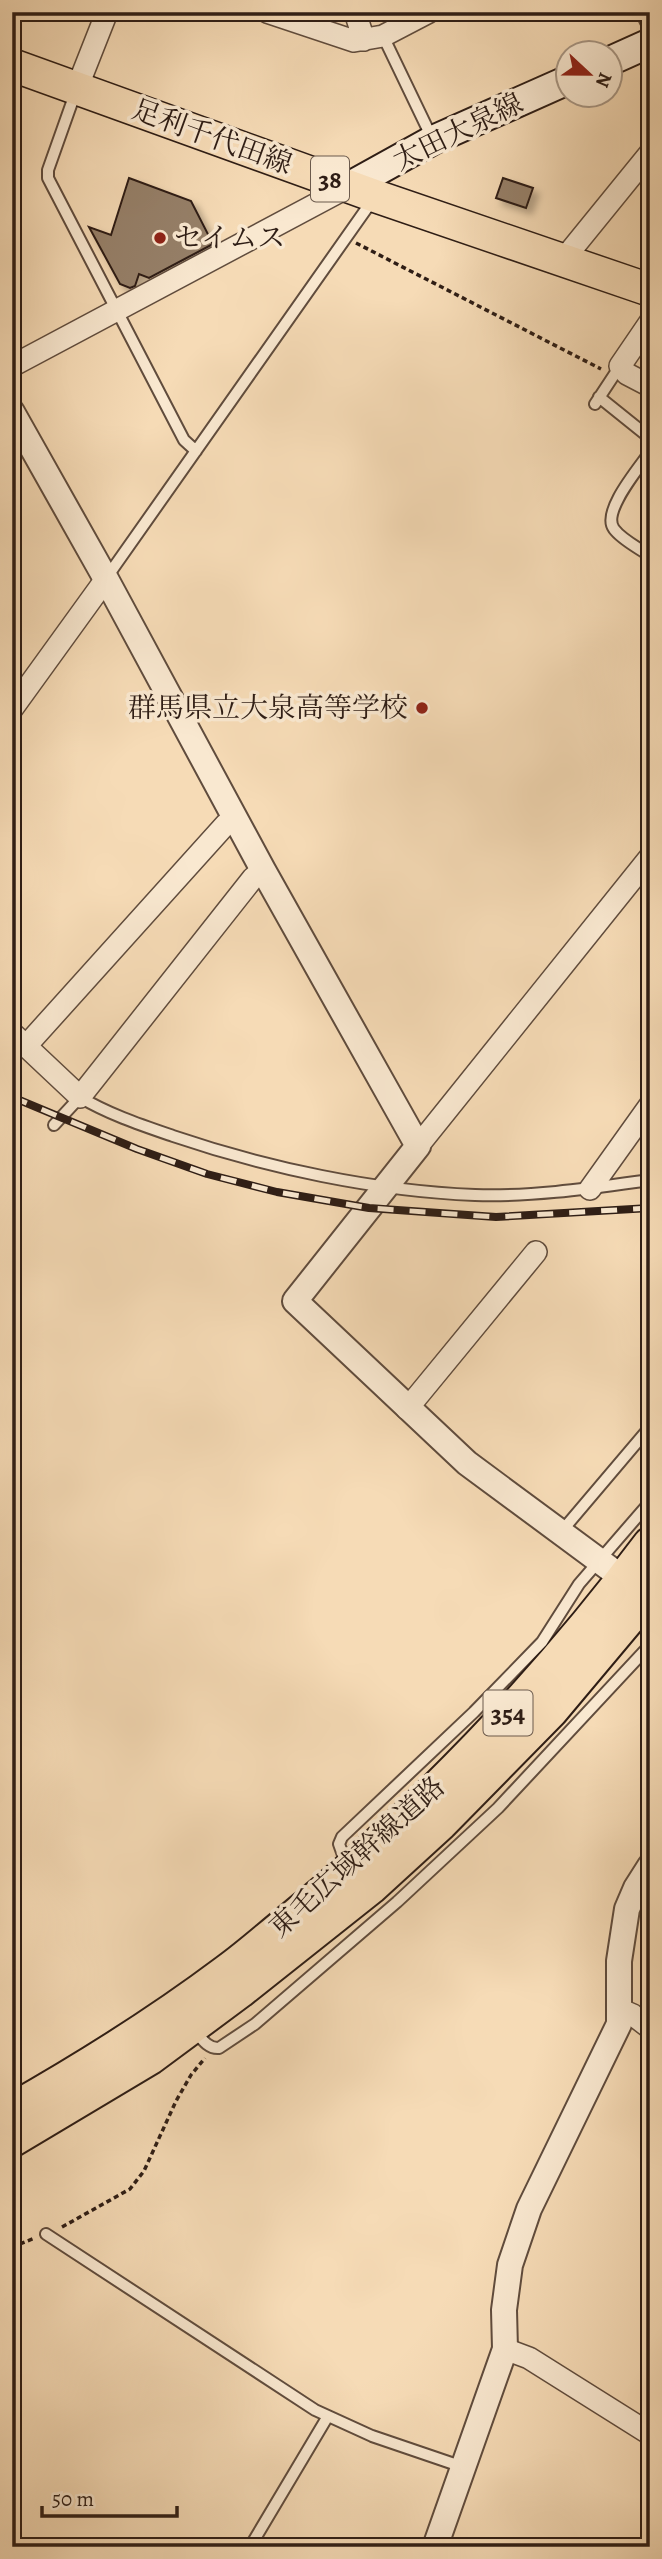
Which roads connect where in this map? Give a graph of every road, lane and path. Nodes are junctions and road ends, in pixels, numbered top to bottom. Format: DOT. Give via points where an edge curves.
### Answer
graph roads {
  1 [pos="107,12"];
  2 [pos="267,12"];
  3 [pos="355,12"];
  4 [pos="429,12"];
  5 [pos="647,12"];
  6 [pos="650,19"];
  7 [pos="374,38"];
  8 [pos="650,43"];
  9 [pos="624,55"];
  10 [pos="12,65"];
  11 [pos="554,86"];
  12 [pos="77,88"];
  13 [pos="433,140"];
  14 [pos="650,153"];
  15 [pos="363,191"];
  16 [pos="355,243"];
  17 [pos="563,260"];
  18 [pos="650,290"];
  19 [pos="117,311"];
  20 [pos="650,322"];
  21 [pos="12,366"];
  22 [pos="616,371"];
  23 [pos="650,386"];
  24 [pos="12,412"];
  25 [pos="650,438"];
  26 [pos="196,451"];
  27 [pos="650,452"];
  28 [pos="650,556"];
  29 [pos="106,579"];
  30 [pos="14,702"];
  31 [pos="226,824"];
  32 [pos="647,868"];
  33 [pos="263,870"];
  34 [pos="19,1040"];
  35 [pos="80,1097"];
  36 [pos="650,1105"];
  37 [pos="54,1125"];
  38 [pos="418,1146"];
  39 [pos="650,1180"];
  40 [pos="387,1186"];
  41 [pos="590,1189"];
  42 [pos="536,1252"];
  43 [pos="407,1409"];
  44 [pos="650,1427"];
  45 [pos="650,1502"];
  46 [pos="561,1532"];
  47 [pos="650,1544"];
  48 [pos="604,1565"];
  49 [pos="650,1593"];
  50 [pos="650,1645"];
  51 [pos="650,1866"];
  52 [pos="353,1869"];
  53 [pos="618,2009"];
  54 [pos="650,2028"];
  55 [pos="203,2037"];
  56 [pos="12,2110"];
  57 [pos="12,2140"];
  58 [pos="46,2234"];
  59 [pos="12,2247"];
  60 [pos="505,2349"];
  61 [pos="328,2416"];
  62 [pos="650,2434"];
  63 [pos="464,2467"];
  64 [pos="250,2547"];
  65 [pos="435,2547"];
  1 -- 12 [label="street"];
  2 -- 7 [label="street" via="343,39"];
  3 -- 7 [label="street"];
  4 -- 7 [label="street"];
  5 -- 6 [label="street"];
  7 -- 13 [label="lane"];
  8 -- 9 [label="main road"];
  10 -- 12 [label="main road, 足利千代田線 / 38"];
  11 -- 13 [label="main road, 太田大泉線"];
  12 -- 15 [label="main road, 足利千代田線 / 38"];
  12 -- 19 [label="lane" via="48,178"];
  13 -- 15 [label="main road, 太田大泉線"];
  14 -- 17 [label="street"];
  15 -- 17 [label="main road, 足利千代田線 / 38"];
  15 -- 19 [label="street"];
  15 -- 26 [label="lane"];
  16 -- 22 [label="path"];
  17 -- 18 [label="main road, 足利千代田線 / 38"];
  19 -- 21 [label="street"];
  19 -- 26 [label="lane" via="184,440"];
  20 -- 22 [label="street"];
  22 -- 23 [label="street"];
  22 -- 25 [label="lane" via="597,401"];
  24 -- 29 [label="street"];
  26 -- 29 [label="lane"];
  27 -- 28 [label="lane" via="612,509 610,521 614,530"];
  29 -- 30 [label="street"];
  29 -- 33 [label="street"];
  31 -- 34 [label="street"];
  32 -- 38 [label="street"];
  33 -- 35 [label="street"];
  33 -- 38 [label="street"];
  34 -- 35 [label="street"];
  35 -- 37 [label="lane"];
  35 -- 40 [label="lane" via="144,1126 231,1155"];
  36 -- 41 [label="street"];
  38 -- 40 [label="street"];
  39 -- 41 [label="lane"];
  40 -- 41 [label="lane" via="475,1195"];
  40 -- 43 [label="street" via="295,1301"];
  42 -- 43 [label="street"];
  43 -- 46 [label="street" via="467,1463"];
  44 -- 46 [label="lane"];
  45 -- 48 [label="lane"];
  46 -- 48 [label="street"];
  47 -- 52 [label="highway, 東毛広域幹線道路 / 354" via="545,1674"];
  48 -- 52 [label="lane" via="579,1584 542,1642 342,1838 339,1844"];
  49 -- 55 [label="highway, 東毛広域幹線道路 / 354" via="551,1712 441,1823"];
  50 -- 55 [label="lane" via="498,1808 397,1902 226,2046"];
  51 -- 53 [label="street" via="627,1909"];
  52 -- 56 [label="highway, 東毛広域幹線道路 / 354" via="227,1972 134,2036"];
  53 -- 54 [label="street"];
  53 -- 60 [label="street" via="610,2045 529,2209 510,2265"];
  55 -- 57 [label="highway, 東毛広域幹線道路 / 354" via="151,2057"];
  55 -- 58 [label="path" via="186,2084 144,2171 130,2189"];
  58 -- 59 [label="path"];
  58 -- 61 [label="lane"];
  60 -- 62 [label="street" via="528,2358"];
  60 -- 63 [label="street"];
  61 -- 63 [label="lane"];
  61 -- 64 [label="lane"];
  63 -- 65 [label="street"];
}
